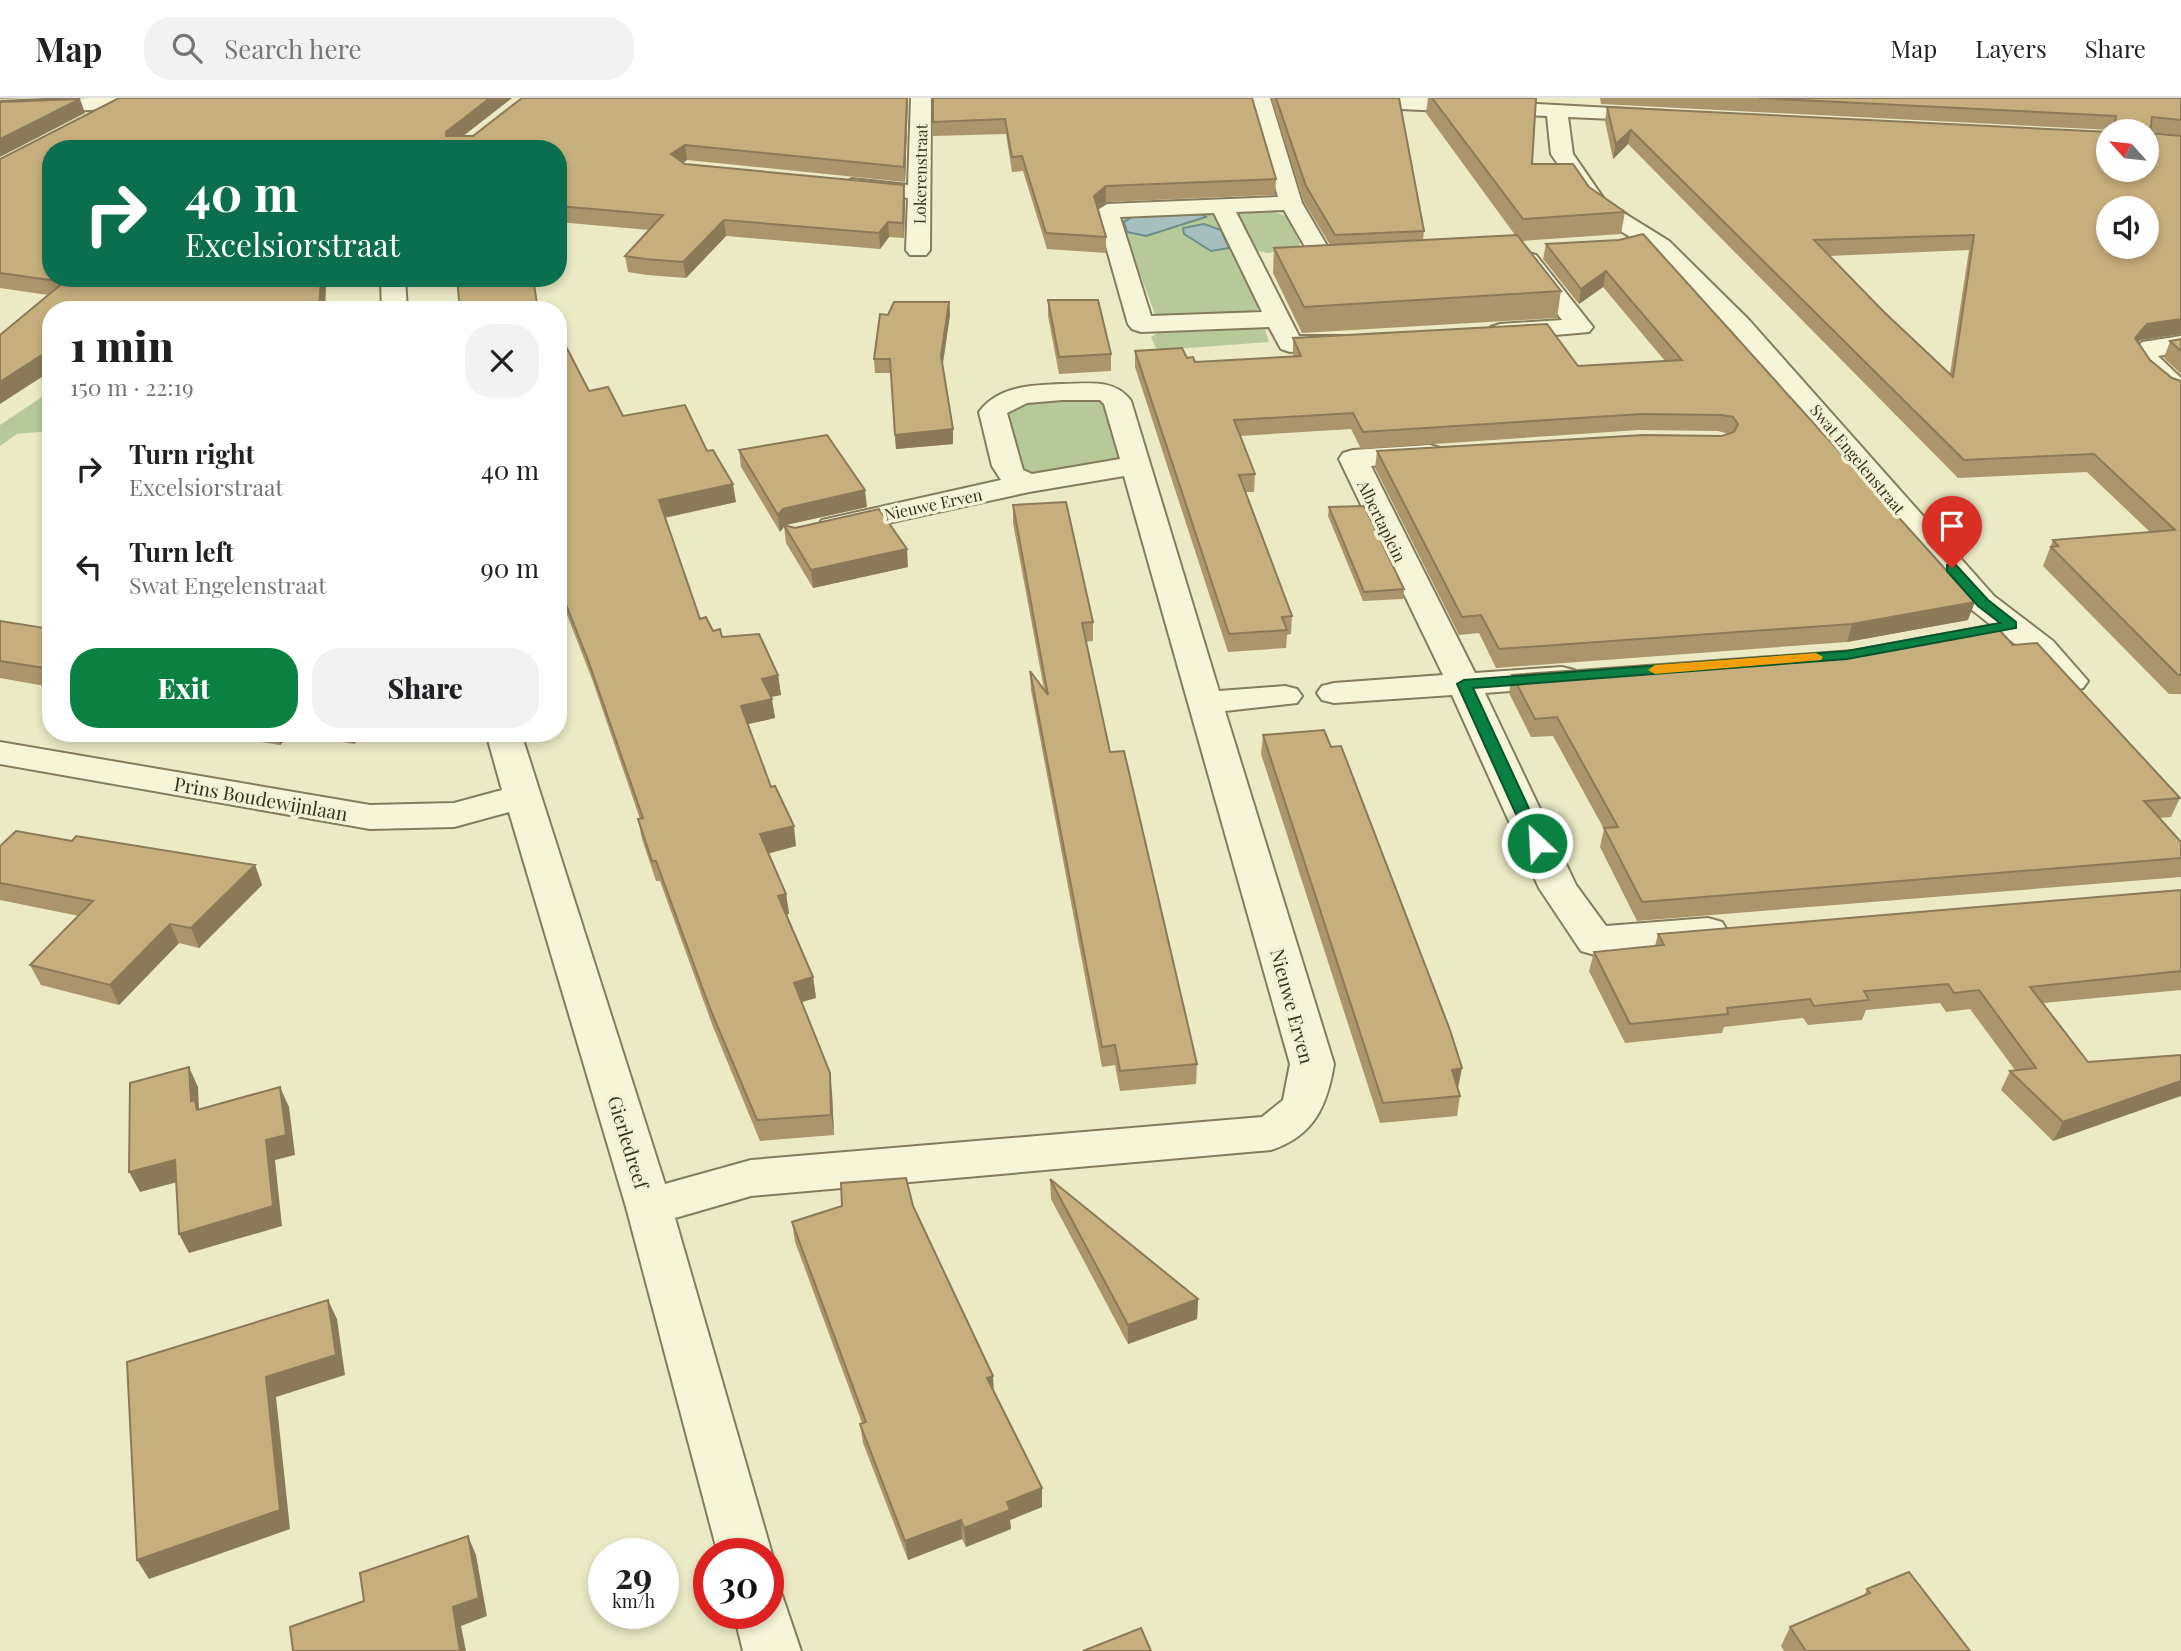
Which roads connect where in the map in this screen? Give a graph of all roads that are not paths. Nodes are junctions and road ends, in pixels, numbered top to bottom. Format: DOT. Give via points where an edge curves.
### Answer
graph roads {
  1 [pos="225,98"];
  2 [pos="921,98"];
  3 [pos="1260,98"];
  4 [pos="1296,98"];
  5 [pos="129,101"];
  6 [pos="0,108"];
  7 [pos="1557,110"];
  8 [pos="1684,116"];
  9 [pos="79,127"];
  10 [pos="841,168"];
  11 [pos="824,183"];
  12 [pos="921,183"];
  13 [pos="1291,203"];
  14 [pos="1222,206"];
  15 [pos="1646,237"];
  16 [pos="1616,246"];
  17 [pos="1548,249"];
  18 [pos="918,250"];
  19 [pos="1350,260"];
  20 [pos="1289,263"];
  21 [pos="1278,319"];
  22 [pos="1469,334"];
  23 [pos="1373,339"];
  24 [pos="2181,344"];
  25 [pos="2181,391"];
  26 [pos="1462,452"];
  27 [pos="1136,465"];
  28 [pos="1029,483"];
  29 [pos="811,531"];
  30 [pos="2011,625"];
  31 [pos="1970,633"];
  32 [pos="1587,675"];
  33 [pos="1464,684"];
  34 [pos="1334,693"];
  35 [pos="1285,696"];
  36 [pos="2088,699"];
  37 [pos="1206,702"];
  38 [pos="506,742"];
  39 [pos="0,754"];
  40 [pos="521,797"];
  41 [pos="1745,929"];
  42 [pos="649,1207"];
  43 [pos="742,1538"];
  44 [pos="766,1629"];
  45 [pos="772,1651"];
  1 -- 5 [label="street"];
  2 -- 12 [label="street, Lokerenstraat"];
  3 -- 13 [label="street"];
  4 -- 7 [label="street"];
  5 -- 6 [label="street"];
  5 -- 9 [label="street"];
  7 -- 8 [label="street"];
  7 -- 15 [label="street, Swat Engelenstraat" via="1562,154 1598,207"];
  10 -- 12 [label="street"];
  11 -- 12 [label="street"];
  12 -- 18 [label="street, Lokerenstraat"];
  13 -- 14 [label="street"];
  13 -- 20 [label="street"];
  14 -- 20 [label="street"];
  14 -- 21 [label="street" via="1107,211 1141,324"];
  15 -- 16 [label="street"];
  15 -- 30 [label="street, Swat Engelenstraat" via="1740,325 1983,603"];
  17 -- 22 [label="street" via="1514,251 1580,327"];
  19 -- 20 [label="street"];
  20 -- 21 [label="street"];
  21 -- 23 [label="street" via="1290,344"];
  24 -- 25 [label="street" via="2151,348 2144,355 2148,365"];
  26 -- 33 [label="street, Albertaplein" via="1353,458"];
  27 -- 28 [label="street, Nieuwe Erven"];
  27 -- 28 [label="street, Nieuwe Erven" via="1114,395 1018,396 1003,400 993,412 1006,466 1012,476"];
  27 -- 37 [label="street, Nieuwe Erven"];
  28 -- 29 [label="street, Nieuwe Erven"];
  30 -- 31 [label="street"];
  30 -- 36 [label="street, Swat Engelenstraat" via="2041,648"];
  32 -- 33 [label="street"];
  33 -- 34 [label="street"];
  33 -- 41 [label="street" via="1558,888 1595,941"];
  35 -- 37 [label="street"];
  37 -- 42 [label="street, Nieuwe Erven" via="1312,1064 1304,1107 1291,1121 1271,1133 751,1178"];
  38 -- 40 [label="street, Gierledreef"];
  39 -- 40 [label="street, Prins Boudewijnlaan" via="370,817 454,815"];
  40 -- 42 [label="street, Gierledreef"];
  42 -- 43 [label="street, Gierledreef"];
  44 -- 45 [label="street"];
}
